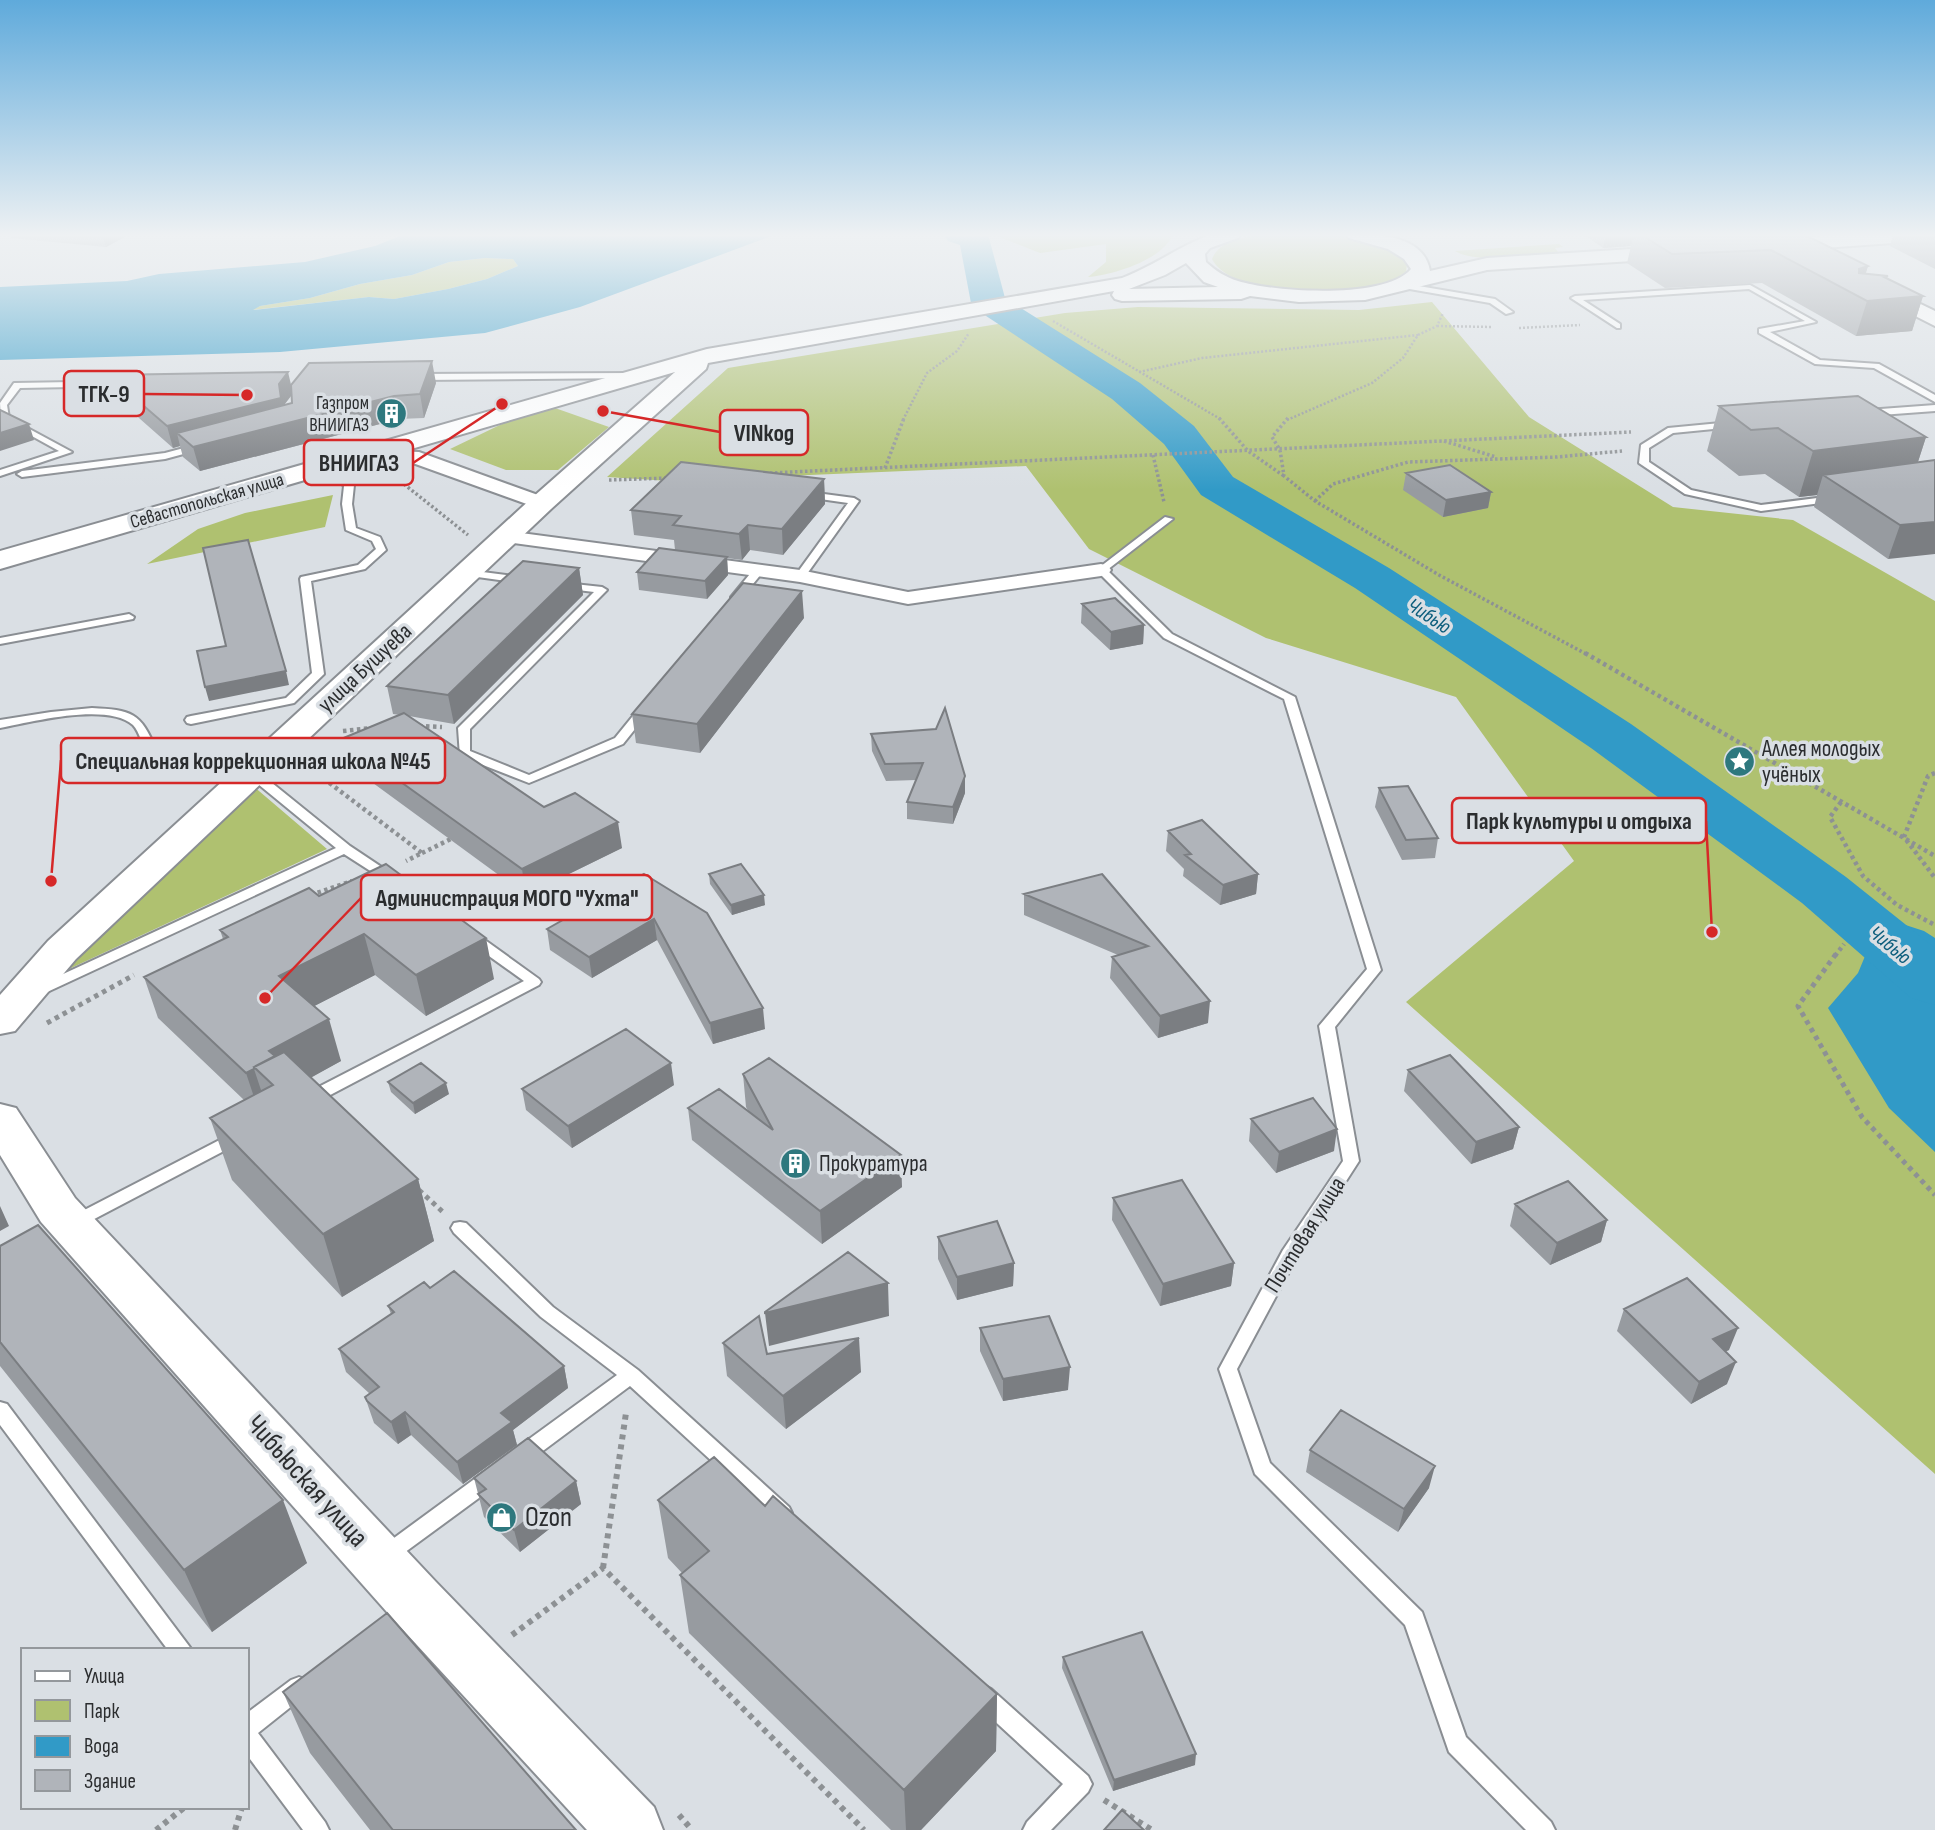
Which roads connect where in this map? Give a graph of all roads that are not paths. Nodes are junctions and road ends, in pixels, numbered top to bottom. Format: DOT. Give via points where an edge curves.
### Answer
graph roads {
  1 [pos="955,319"];
  2 [pos="1607,319"];
  3 [pos="1807,319"];
  4 [pos="1617,326"];
  5 [pos="708,356"];
  6 [pos="645,374"];
  7 [pos="404,378"];
  8 [pos="145,382"];
  9 [pos="1935,399"];
  10 [pos="1935,408"];
  11 [pos="1860,414"];
  12 [pos="1740,424"];
  13 [pos="204,446"];
  14 [pos="365,456"];
  15 [pos="328,467"];
  16 [pos="0,475"];
  17 [pos="802,495"];
  18 [pos="1843,498"];
  19 [pos="542,503"];
  20 [pos="1168,519"];
  21 [pos="506,537"];
  22 [pos="0,560"];
  23 [pos="758,570"];
  24 [pos="1101,570"];
  25 [pos="467,573"];
  26 [pos="800,576"];
  27 [pos="723,613"];
  28 [pos="129,617"];
  29 [pos="0,641"];
  30 [pos="654,699"];
  31 [pos="191,720"];
  32 [pos="0,724"];
  33 [pos="249,776"];
  34 [pos="345,849"];
  35 [pos="404,888"];
  36 [pos="458,927"];
  37 [pos="11,1017"];
  38 [pos="292,1108"];
  39 [pos="0,1118"];
  40 [pos="255,1127"];
  41 [pos="460,1228"];
  42 [pos="76,1239"];
  43 [pos="631,1375"];
  44 [pos="0,1409"];
  45 [pos="794,1524"];
  46 [pos="379,1560"];
  47 [pos="179,1648"];
  48 [pos="313,1677"];
  49 [pos="968,1682"];
  50 [pos="248,1726"];
  51 [pos="248,1738"];
  52 [pos="317,1830"];
  53 [pos="631,1830"];
  54 [pos="1035,1830"];
  55 [pos="1543,1830"];
  1 -- 5 [label="main road, Севастопольская улица"];
  2 -- 4 [label="lane"];
  3 -- 9 [label="lane" via="1812,322 1762,331 1818,362 1876,366"];
  5 -- 6 [label="main road, Севастопольская улица"];
  5 -- 19 [label="main road, улица Бушуева"];
  6 -- 7 [label="lane"];
  6 -- 14 [label="main road, Севастопольская улица"];
  8 -- 16 [label="lane" via="17,385 3,405 5,419 67,452"];
  10 -- 11 [label="lane"];
  12 -- 18 [label="lane" via="1671,430 1644,447 1644,463 1688,492 1761,508"];
  13 -- 16 [label="lane" via="165,456"];
  14 -- 15 [label="main road, Севастопольская улица"];
  14 -- 19 [label="street" via="412,456"];
  15 -- 22 [label="main road, Севастопольская улица"];
  15 -- 31 [label="lane" via="349,485 351,530 376,540 381,550 362,567 305,579 318,674 290,701"];
  17 -- 26 [label="lane" via="854,501"];
  19 -- 21 [label="main road, улица Бушуева"];
  20 -- 24 [label="lane"];
  21 -- 23 [label="street"];
  21 -- 25 [label="main road, улица Бушуева"];
  23 -- 26 [label="street"];
  23 -- 27 [label="lane"];
  24 -- 26 [label="street" via="908,598"];
  24 -- 55 [label="lane, Почтовая улица" via="1168,636 1289,698 1374,970 1327,1026 1351,1161 1289,1255 1228,1369 1262,1468 1414,1619 1457,1744"];
  25 -- 30 [label="lane" via="602,590 464,728 464,753 529,779 619,741"];
  25 -- 33 [label="main road, улица Бушуева"];
  28 -- 29 [label="lane"];
  32 -- 33 [label="lane" via="116,711 137,722 151,752 187,766"];
  33 -- 34 [label="lane"];
  33 -- 37 [label="main road, улица Бушуева" via="62,950"];
  34 -- 35 [label="lane"];
  34 -- 37 [label="lane"];
  36 -- 38 [label="lane" via="534,982"];
  39 -- 42 [label="main road, Чибьюская улица"];
  40 -- 42 [label="lane"];
  41 -- 43 [label="lane" via="547,1312"];
  42 -- 46 [label="main road, Чибьюская улица"];
  43 -- 45 [label="lane"];
  43 -- 46 [label="lane"];
  44 -- 47 [label="lane"];
  46 -- 53 [label="main road, Чибьюская улица" via="407,1606"];
  48 -- 50 [label="lane"];
  49 -- 54 [label="lane" via="1080,1784"];
  51 -- 52 [label="lane"];
}
